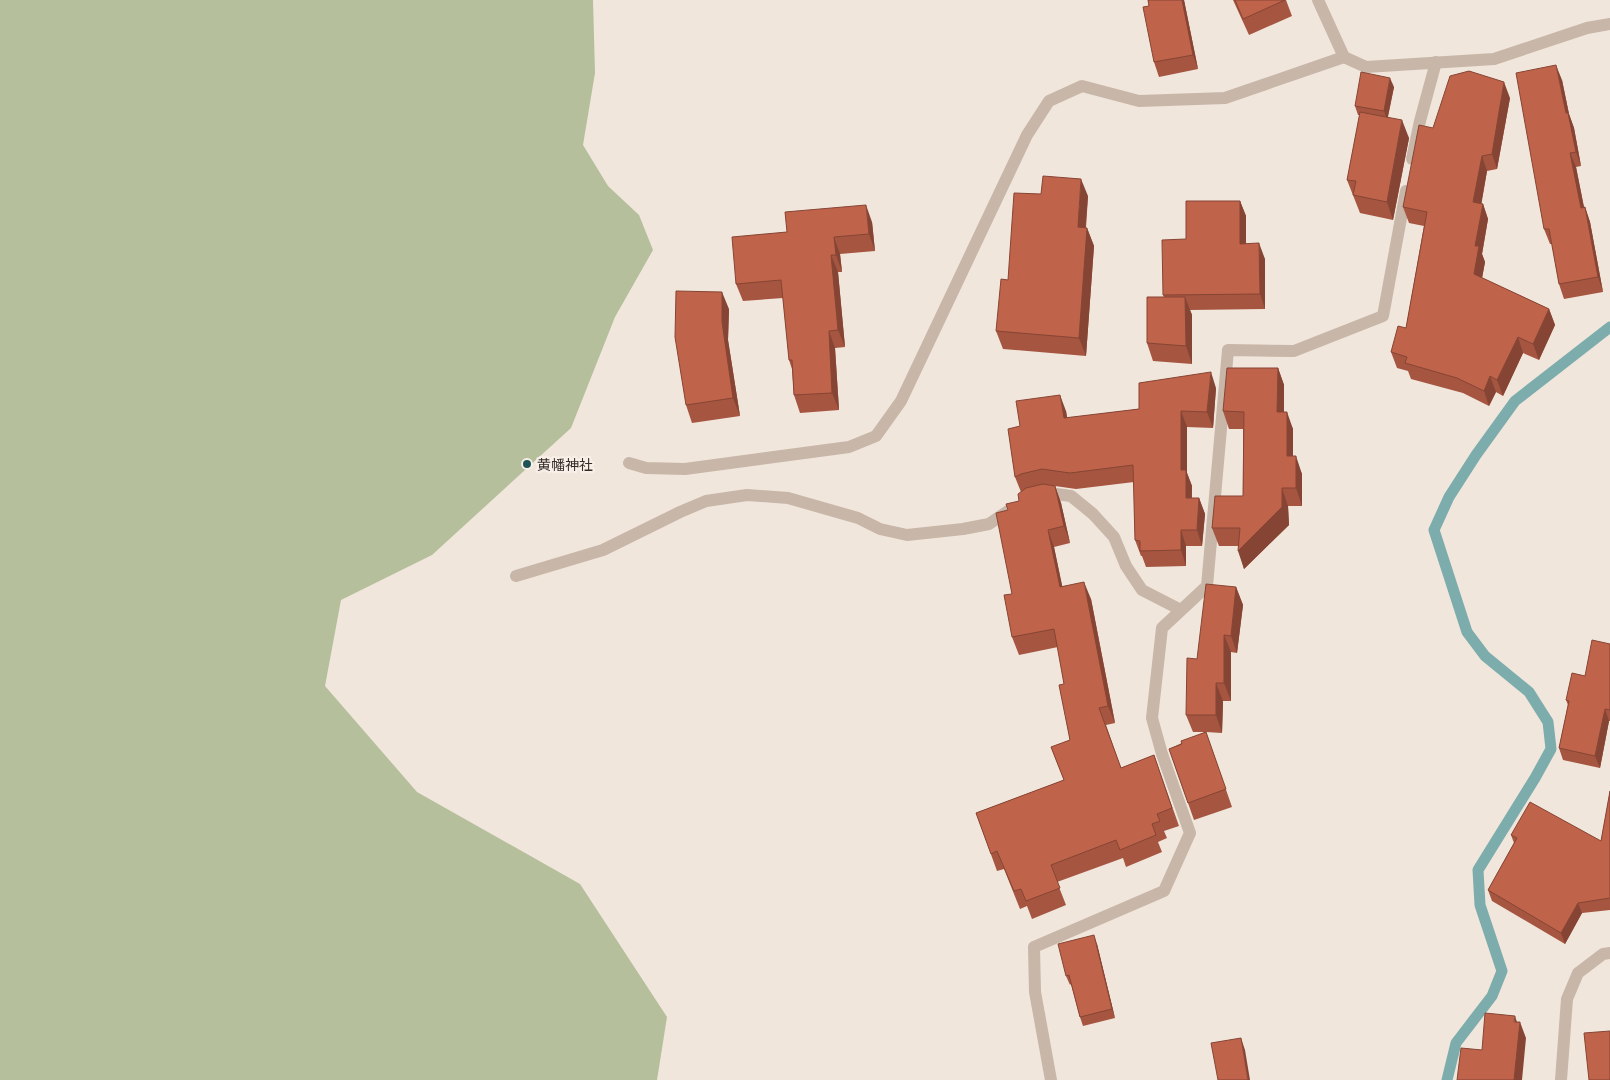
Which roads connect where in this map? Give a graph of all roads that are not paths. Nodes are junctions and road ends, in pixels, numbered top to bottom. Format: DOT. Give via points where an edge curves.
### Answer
graph roads {
  1 [pos="1318,0"];
  2 [pos="1610,24"];
  3 [pos="1344,57"];
  4 [pos="1436,62"];
  5 [pos="629,463"];
  6 [pos="516,576"];
  7 [pos="1181,610"];
  8 [pos="1610,953"];
  9 [pos="1051,1080"];
  10 [pos="1561,1080"];
  1 -- 3 [label="street"];
  2 -- 4 [label="street" via="1587,28 1494,58"];
  3 -- 4 [label="street" via="1366,67"];
  3 -- 5 [label="street" via="1226,98 1139,101 1082,86 1049,101 1027,135 901,401 876,436 849,446 685,469 646,468"];
  4 -- 7 [label="street" via="1420,121 1383,316 1294,351 1228,350 1207,586"];
  6 -- 7 [label="street" via="603,550 706,501 747,496 788,498 907,535 989,524 1026,500 1049,494 1071,496 1093,514 1114,537 1126,566 1142,590"];
  7 -- 9 [label="street" via="1162,628 1152,718 1190,833 1164,891 1034,947 1035,992"];
  8 -- 10 [label="street" via="1603,954 1578,973 1567,999"];
}
